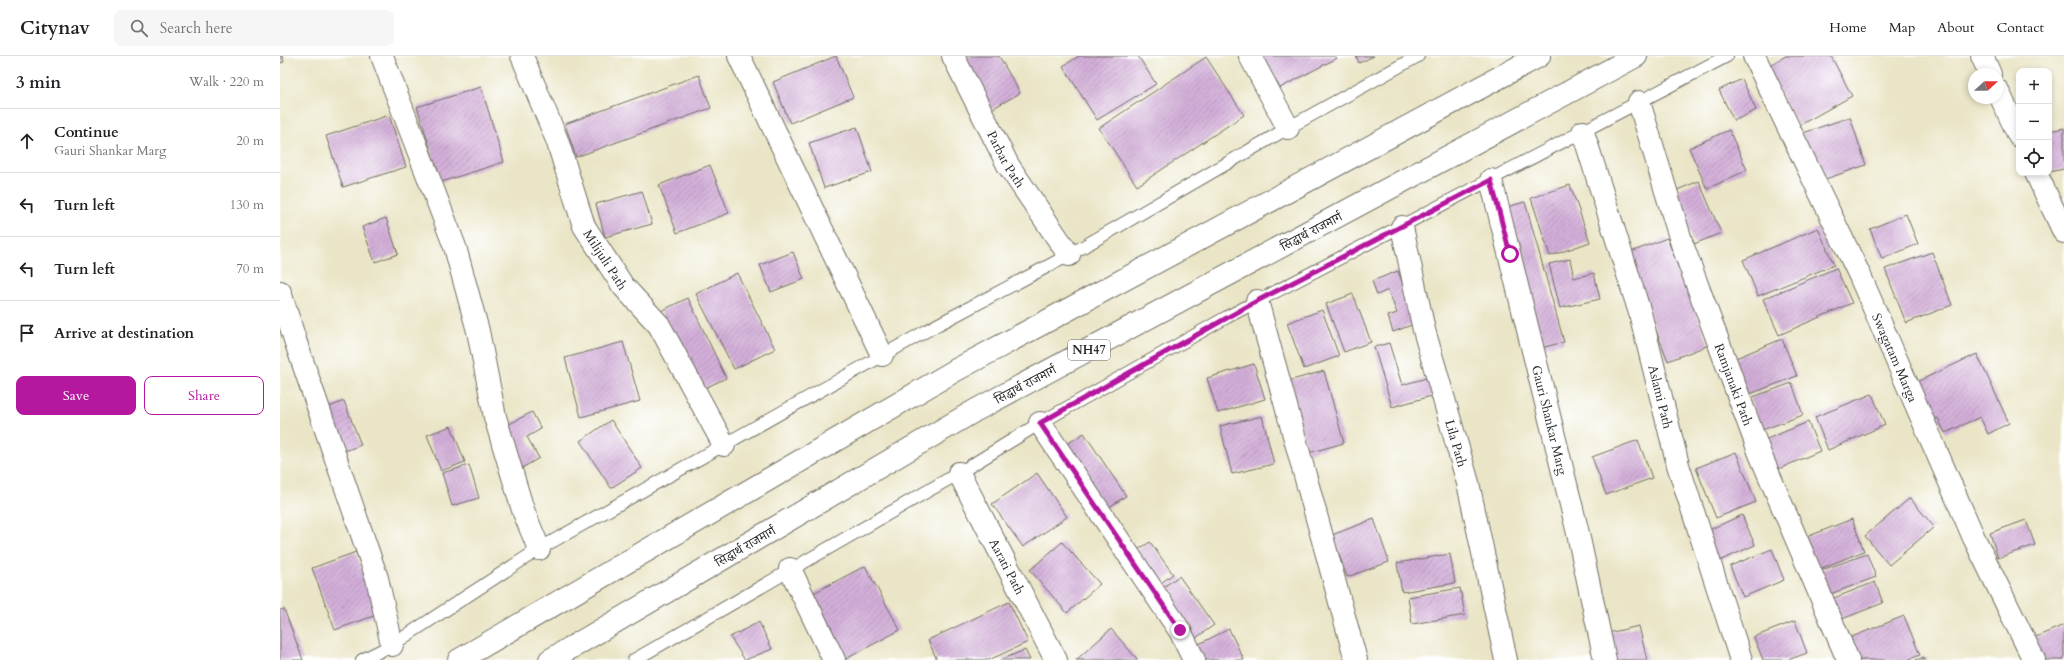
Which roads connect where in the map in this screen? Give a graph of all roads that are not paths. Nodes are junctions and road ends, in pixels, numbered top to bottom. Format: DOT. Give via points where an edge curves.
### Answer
graph roads {
  1 [pos="382,56"];
  2 [pos="522,56"];
  3 [pos="739,56"];
  4 [pos="953,56"];
  5 [pos="1250,56"];
  6 [pos="1418,56"];
  7 [pos="1539,56"];
  8 [pos="1636,56"];
  9 [pos="1727,56"];
  10 [pos="1754,56"];
  11 [pos="1982,56"];
  12 [pos="1987,68"];
  13 [pos="1639,102"];
  14 [pos="2004,104"];
  15 [pos="1288,128"];
  16 [pos="2016,130"];
  17 [pos="1582,132"];
  18 [pos="2037,176"];
  19 [pos="1491,180"];
  20 [pos="1402,227"];
  21 [pos="2064,232"];
  22 [pos="1069,255"];
  23 [pos="280,292"];
  24 [pos="1257,301"];
  25 [pos="882,355"];
  26 [pos="1040,423"];
  27 [pos="724,445"];
  28 [pos="959,473"];
  29 [pos="540,549"];
  30 [pos="790,569"];
  31 [pos="392,645"];
  32 [pos="362,660"];
  33 [pos="459,660"];
  34 [pos="550,660"];
  35 [pos="634,660"];
  36 [pos="834,660"];
  37 [pos="1056,660"];
  38 [pos="1194,660"];
  39 [pos="1356,660"];
  40 [pos="1506,660"];
  41 [pos="1606,660"];
  42 [pos="1741,660"];
  43 [pos="1848,660"];
  44 [pos="2034,660"];
  1 -- 29 [label="main road" via="455,248 478,331 495,417 523,510"];
  2 -- 27 [label="main road, Milijuli Path" via="557,140 584,226 623,286 659,325"];
  3 -- 25 [label="main road"];
  4 -- 22 [label="main road, Parbat Path" via="1008,165"];
  5 -- 15 [label="main road"];
  6 -- 15 [label="lane"];
  7 -- 33 [label="main road" via="956,370"];
  8 -- 34 [label="main road, सिद्धार्थ राजमार्ग / NH47" via="976,410"];
  9 -- 13 [label="lane"];
  10 -- 44 [label="main road, Swagatam Marga" via="1860,276 1974,538"];
  11 -- 12 [label="main road"];
  13 -- 17 [label="lane"];
  13 -- 43 [label="main road, Ramjanaki Path" via="1682,244 1758,447"];
  14 -- 16 [label="main road"];
  15 -- 22 [label="lane"];
  17 -- 19 [label="lane"];
  17 -- 42 [label="main road, Aslami Path" via="1640,313 1678,465"];
  18 -- 21 [label="main road"];
  19 -- 20 [label="lane"];
  19 -- 41 [label="main road, Gauri Shankar Marg" via="1577,529"];
  20 -- 24 [label="lane"];
  20 -- 40 [label="main road, Lila Path" via="1424,330 1468,483"];
  22 -- 25 [label="lane"];
  23 -- 31 [label="main road" via="378,578"];
  24 -- 26 [label="lane"];
  24 -- 39 [label="main road"];
  25 -- 27 [label="lane"];
  26 -- 28 [label="lane"];
  26 -- 38 [label="main road" via="1180,630"];
  27 -- 29 [label="lane"];
  28 -- 30 [label="lane"];
  28 -- 37 [label="main road, Aarati Path"];
  29 -- 31 [label="lane"];
  30 -- 35 [label="lane"];
  30 -- 36 [label="main road"];
  31 -- 32 [label="lane"];
}
